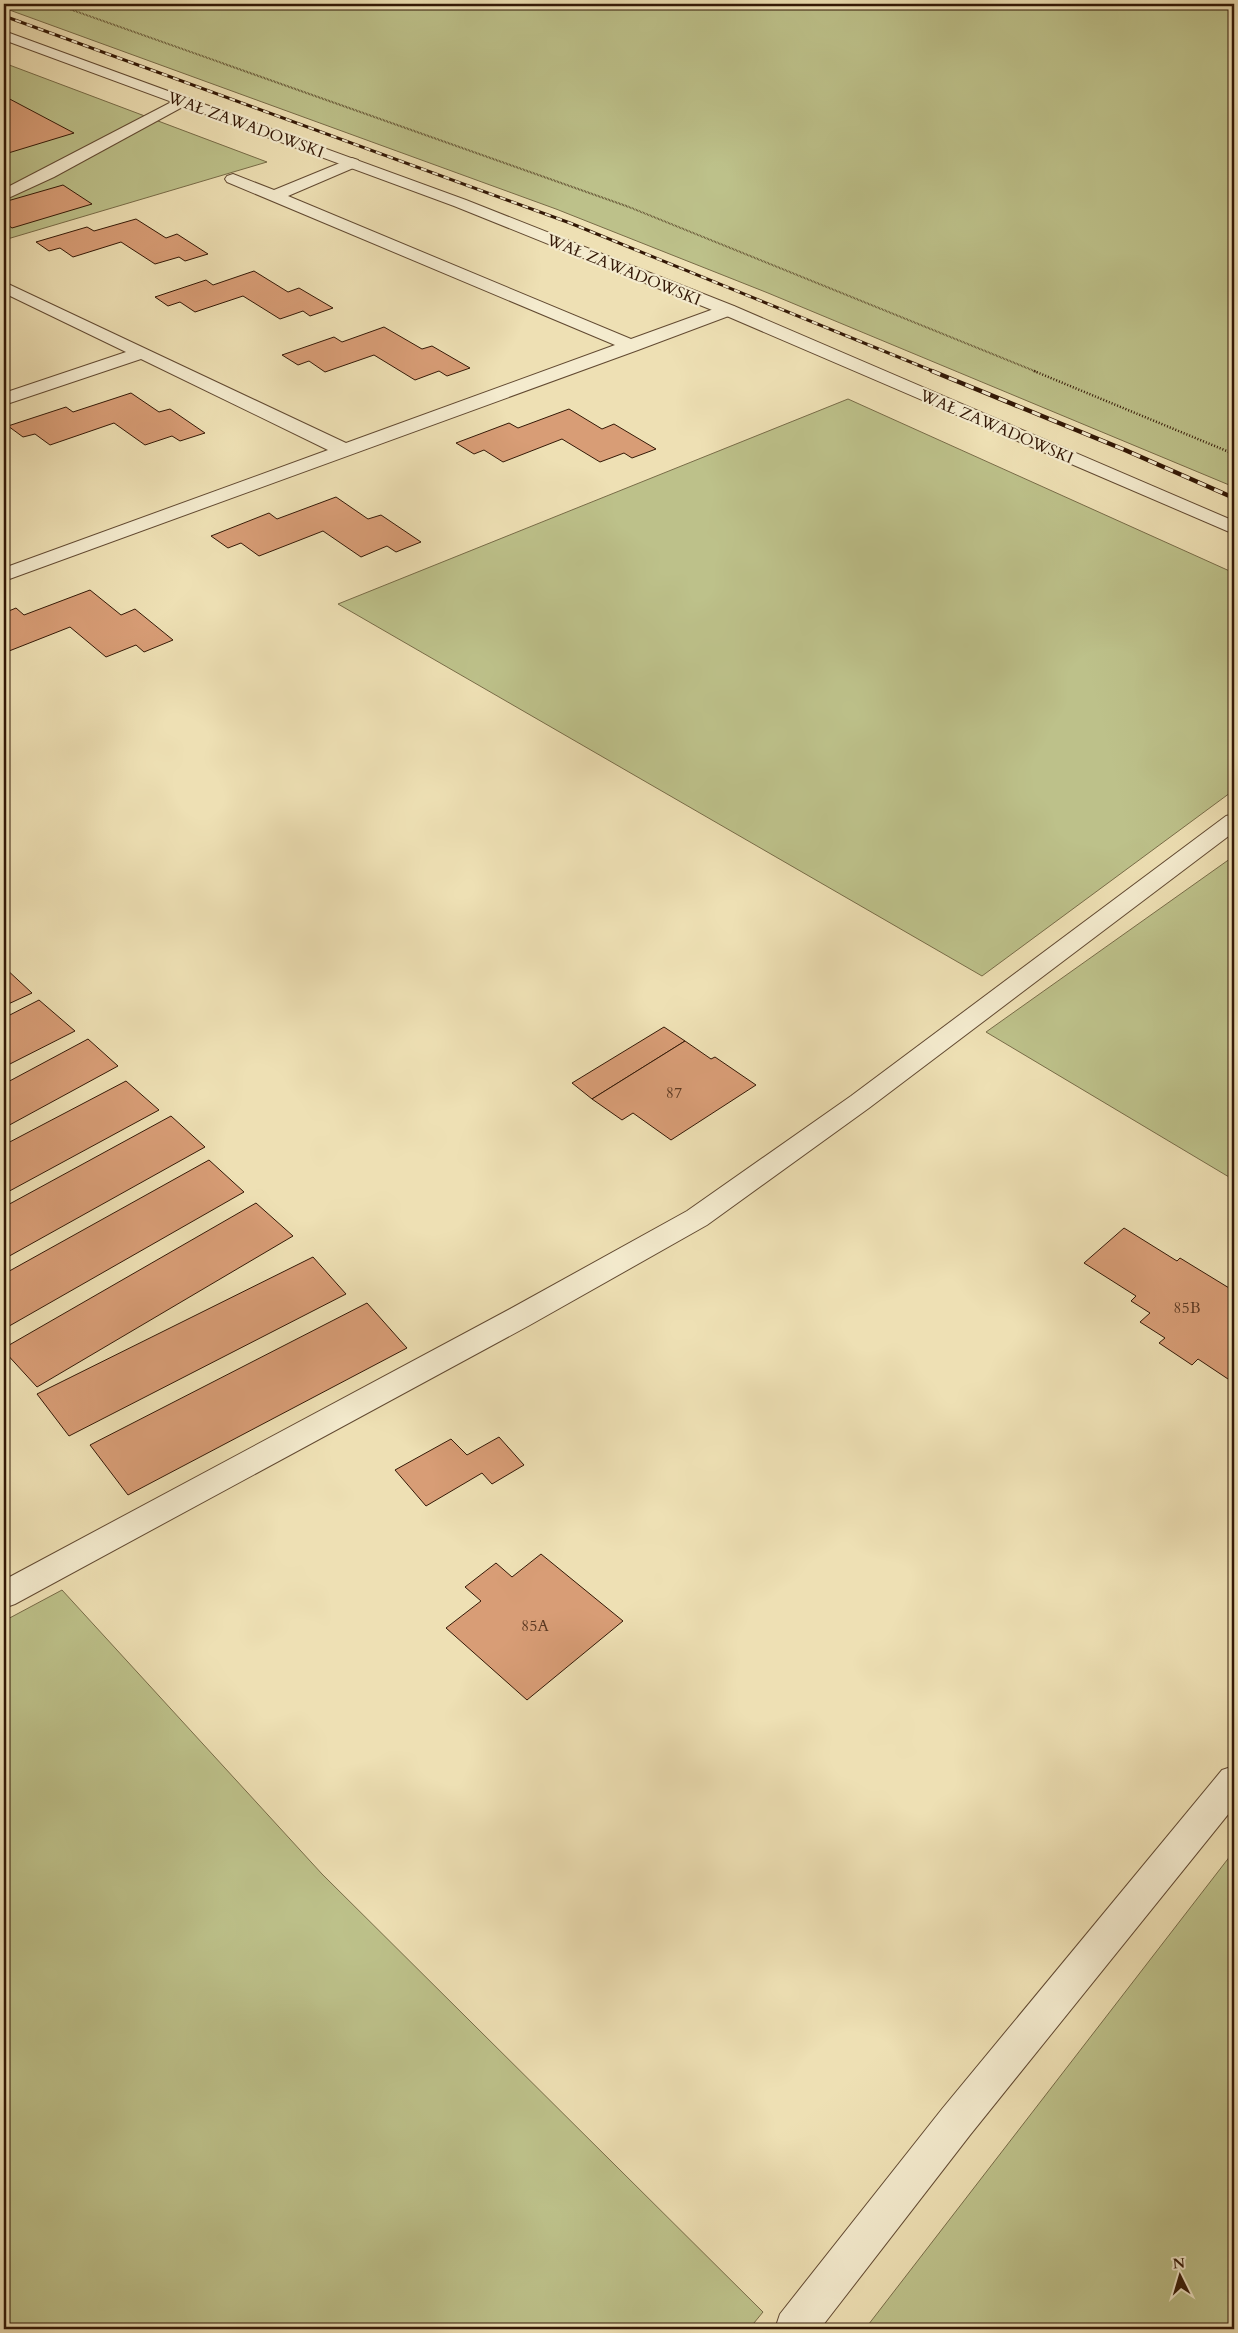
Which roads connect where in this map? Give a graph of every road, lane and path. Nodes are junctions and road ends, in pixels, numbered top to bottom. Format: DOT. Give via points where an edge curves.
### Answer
graph roads {
  1 [pos="56,4"];
  2 [pos="4,35"];
  3 [pos="183,101"];
  4 [pos="352,163"];
  5 [pos="233,179"];
  6 [pos="4,195"];
  7 [pos="274,196"];
  8 [pos="4,287"];
  9 [pos="728,310"];
  10 [pos="632,346"];
  11 [pos="142,353"];
  12 [pos="4,399"];
  13 [pos="346,451"];
  14 [pos="1234,454"];
  15 [pos="1234,528"];
  16 [pos="4,575"];
  17 [pos="1234,821"];
  18 [pos="4,1595"];
  19 [pos="1234,1782"];
  20 [pos="795,2329"];
  1 -- 14 [label="path" via="629,207"];
  2 -- 3 [label="street, WAŁ ZAWADOWSKI"];
  3 -- 4 [label="street, WAŁ ZAWADOWSKI"];
  3 -- 6 [label="street"];
  4 -- 7 [label="street"];
  4 -- 9 [label="street, WAŁ ZAWADOWSKI"];
  5 -- 7 [label="street"];
  7 -- 10 [label="street"];
  8 -- 11 [label="street"];
  9 -- 10 [label="street"];
  9 -- 15 [label="street, WAŁ ZAWADOWSKI"];
  10 -- 13 [label="street"];
  11 -- 12 [label="street"];
  11 -- 13 [label="street"];
  13 -- 16 [label="street"];
  17 -- 18 [label="street" via="860,1102 697,1218 520,1318"];
  19 -- 20 [label="street" via="956,2122"];
}
